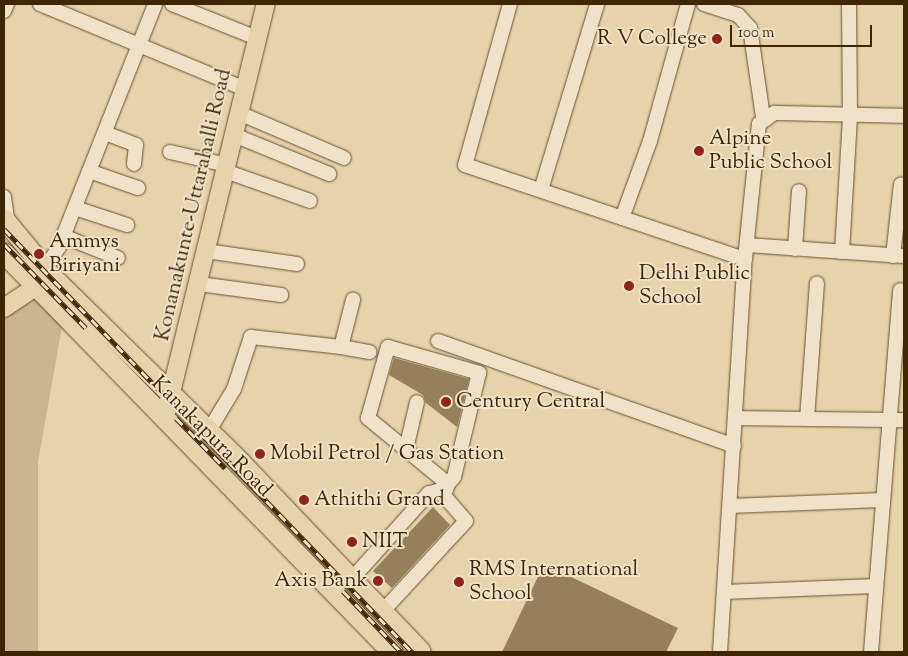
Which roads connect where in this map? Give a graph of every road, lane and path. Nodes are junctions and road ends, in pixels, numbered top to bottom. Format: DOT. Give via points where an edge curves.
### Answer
graph roads {
  1 [pos="7,4"];
  2 [pos="40,4"];
  3 [pos="155,4"];
  4 [pos="172,4"];
  5 [pos="266,4"];
  6 [pos="510,4"];
  7 [pos="597,4"];
  8 [pos="688,4"];
  9 [pos="704,4"];
  10 [pos="849,4"];
  11 [pos="4,11"];
  12 [pos="257,38"];
  13 [pos="139,46"];
  14 [pos="245,89"];
  15 [pos="239,113"];
  16 [pos="904,116"];
  17 [pos="763,117"];
  18 [pos="850,117"];
  19 [pos="104,133"];
  20 [pos="234,135"];
  21 [pos="170,152"];
  22 [pos="344,158"];
  23 [pos="134,164"];
  24 [pos="226,168"];
  25 [pos="90,171"];
  26 [pos="329,174"];
  27 [pos="901,184"];
  28 [pos="138,188"];
  29 [pos="541,190"];
  30 [pos="799,191"];
  31 [pos="4,197"];
  32 [pos="310,201"];
  33 [pos="75,208"];
  34 [pos="622,218"];
  35 [pos="6,221"];
  36 [pos="127,225"];
  37 [pos="63,236"];
  38 [pos="795,248"];
  39 [pos="206,251"];
  40 [pos="746,252"];
  41 [pos="842,252"];
  42 [pos="4,253"];
  43 [pos="899,256"];
  44 [pos="118,258"];
  45 [pos="297,264"];
  46 [pos="32,275"];
  47 [pos="817,283"];
  48 [pos="199,284"];
  49 [pos="900,290"];
  50 [pos="281,295"];
  51 [pos="4,299"];
  52 [pos="353,300"];
  53 [pos="4,308"];
  54 [pos="438,341"];
  55 [pos="340,347"];
  56 [pos="370,352"];
  57 [pos="171,397"];
  58 [pos="417,402"];
  59 [pos="165,417"];
  60 [pos="737,418"];
  61 [pos="807,419"];
  62 [pos="887,419"];
  63 [pos="904,420"];
  64 [pos="208,432"];
  65 [pos="734,446"];
  66 [pos="406,450"];
  67 [pos="446,490"];
  68 [pos="881,500"];
  69 [pos="730,506"];
  70 [pos="350,581"];
  71 [pos="875,586"];
  72 [pos="724,592"];
  73 [pos="381,613"];
  74 [pos="392,652"];
  75 [pos="421,652"];
  76 [pos="720,652"];
  77 [pos="870,652"];
  1 -- 11 [label="street"];
  2 -- 13 [label="street"];
  3 -- 13 [label="street"];
  4 -- 12 [label="street"];
  5 -- 12 [label="main road, Konanakunte-Uttarahalli Road"];
  6 -- 29 [label="street" via="465,165"];
  7 -- 29 [label="street"];
  8 -- 34 [label="street" via="650,141"];
  9 -- 17 [label="street" via="738,15 750,28"];
  10 -- 18 [label="street"];
  12 -- 14 [label="main road, Konanakunte-Uttarahalli Road"];
  13 -- 14 [label="street"];
  13 -- 19 [label="street"];
  14 -- 15 [label="main road, Konanakunte-Uttarahalli Road"];
  15 -- 20 [label="main road, Konanakunte-Uttarahalli Road"];
  15 -- 22 [label="street"];
  16 -- 18 [label="street"];
  17 -- 18 [label="street" via="774,113"];
  17 -- 40 [label="street"];
  18 -- 41 [label="street"];
  19 -- 23 [label="street" via="136,145"];
  19 -- 25 [label="street"];
  20 -- 24 [label="main road, Konanakunte-Uttarahalli Road"];
  20 -- 26 [label="street"];
  21 -- 24 [label="street"];
  24 -- 32 [label="street"];
  24 -- 39 [label="main road, Konanakunte-Uttarahalli Road"];
  25 -- 28 [label="street"];
  25 -- 33 [label="street"];
  27 -- 43 [label="street"];
  29 -- 34 [label="street"];
  30 -- 38 [label="street"];
  31 -- 35 [label="street"];
  33 -- 36 [label="street"];
  33 -- 37 [label="street"];
  34 -- 40 [label="street"];
  35 -- 46 [label="highway, Kanakapura Road"];
  37 -- 44 [label="street"];
  37 -- 46 [label="street"];
  38 -- 40 [label="street"];
  38 -- 41 [label="street"];
  39 -- 45 [label="street"];
  39 -- 48 [label="main road, Konanakunte-Uttarahalli Road"];
  40 -- 60 [label="street"];
  41 -- 43 [label="street"];
  42 -- 46 [label="highway, Kanakapura Road"];
  46 -- 51 [label="main road"];
  46 -- 53 [label="main road"];
  46 -- 57 [label="highway, Kanakapura Road"];
  46 -- 59 [label="highway, Kanakapura Road"];
  47 -- 61 [label="street"];
  48 -- 50 [label="street"];
  48 -- 57 [label="main road, Konanakunte-Uttarahalli Road"];
  49 -- 62 [label="street"];
  52 -- 55 [label="street"];
  54 -- 65 [label="street"];
  55 -- 56 [label="street"];
  55 -- 64 [label="street" via="251,337 234,389"];
  57 -- 59 [label="main road, Konanakunte-Uttarahalli Road"];
  57 -- 64 [label="highway, Kanakapura Road"];
  58 -- 66 [label="street"];
  59 -- 74 [label="highway, Kanakapura Road"];
  60 -- 61 [label="street"];
  60 -- 65 [label="street"];
  61 -- 62 [label="street"];
  62 -- 63 [label="street"];
  62 -- 68 [label="street"];
  64 -- 70 [label="highway, Kanakapura Road"];
  65 -- 69 [label="street"];
  66 -- 67 [label="street"];
  66 -- 67 [label="street" via="366,415 385,349 477,370 480,377 454,477"];
  67 -- 70 [label="street" via="429,493"];
  67 -- 73 [label="street" via="466,518 466,525"];
  68 -- 69 [label="street"];
  68 -- 71 [label="street"];
  69 -- 72 [label="street"];
  70 -- 73 [label="highway, Kanakapura Road"];
  71 -- 72 [label="street"];
  71 -- 77 [label="street"];
  72 -- 76 [label="street"];
  73 -- 75 [label="highway, Kanakapura Road"];
}
